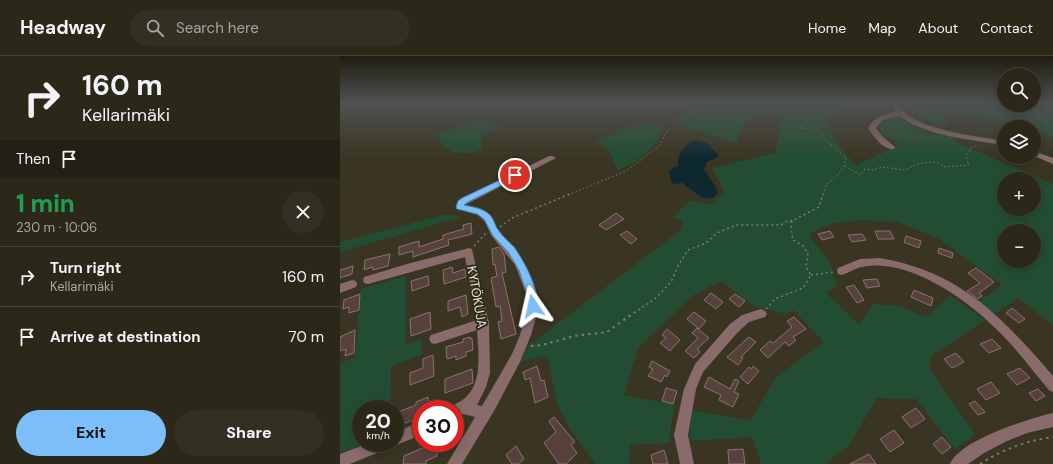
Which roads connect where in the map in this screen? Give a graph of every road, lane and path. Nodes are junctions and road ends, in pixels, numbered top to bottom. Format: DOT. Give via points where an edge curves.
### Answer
graph roads {
  1 [pos="676,121"];
  2 [pos="807,121"];
  3 [pos="875,121"];
  4 [pos="912,121"];
  5 [pos="1044,121"];
  6 [pos="1053,127"];
  7 [pos="992,140"];
  8 [pos="997,141"];
  9 [pos="891,147"];
  10 [pos="1041,156"];
  11 [pos="552,158"];
  12 [pos="1053,161"];
  13 [pos="845,166"];
  14 [pos="792,221"];
  15 [pos="494,230"];
  16 [pos="469,252"];
  17 [pos="842,271"];
  18 [pos="811,275"];
  19 [pos="368,280"];
  20 [pos="352,284"];
  21 [pos="340,289"];
  22 [pos="761,314"];
  23 [pos="483,323"];
  24 [pos="435,339"];
  25 [pos="521,347"];
  26 [pos="1053,386"];
  27 [pos="464,407"];
  28 [pos="464,411"];
  29 [pos="485,413"];
  30 [pos="1053,421"];
  31 [pos="1053,437"];
  32 [pos="364,452"];
  33 [pos="340,461"];
  34 [pos="454,464"];
  35 [pos="687,464"];
  36 [pos="957,464"];
  37 [pos="980,464"];
  1 -- 15 [label="path" via="659,146 626,171 512,218"];
  2 -- 13 [label="path" via="800,128 819,130 846,158"];
  3 -- 9 [label="street" via="872,128 875,134"];
  4 -- 7 [label="street" via="934,130"];
  5 -- 6 [label="path"];
  7 -- 8 [label="street"];
  7 -- 13 [label="path" via="972,147 966,156 969,165 944,167 939,163 930,162 917,164 905,170 882,167 865,169 860,174"];
  10 -- 12 [label="street"];
  11 -- 15 [label="street" via="461,203 460,207 463,209 479,212 487,217"];
  13 -- 14 [label="path" via="834,181 826,185 819,207"];
  14 -- 18 [label="path" via="793,240 803,246 808,253 806,266"];
  14 -- 25 [label="path" via="782,225 736,225 717,233 706,243 688,250 678,264 671,282 656,298 607,332"];
  15 -- 16 [label="path"];
  15 -- 25 [label="street" via="523,269 533,298 532,315"];
  16 -- 19 [label="street, KYTÖKUJA"];
  16 -- 23 [label="street, KYTÖKUJA"];
  17 -- 18 [label="path"];
  17 -- 26 [label="street" via="861,262 892,263 935,280 974,303 996,322"];
  18 -- 22 [label="path" via="803,288 775,299"];
  20 -- 21 [label="street"];
  22 -- 35 [label="street" via="746,318 734,328 699,368 690,389 681,434"];
  23 -- 24 [label="street"];
  23 -- 27 [label="street, KYTÖKUJA" via="484,373 472,401"];
  25 -- 29 [label="street"];
  28 -- 29 [label="street"];
  29 -- 34 [label="street"];
  30 -- 36 [label="street" via="1029,425 1010,432 973,450"];
  31 -- 37 [label="path" via="1014,446"];
  32 -- 33 [label="street"];
}
